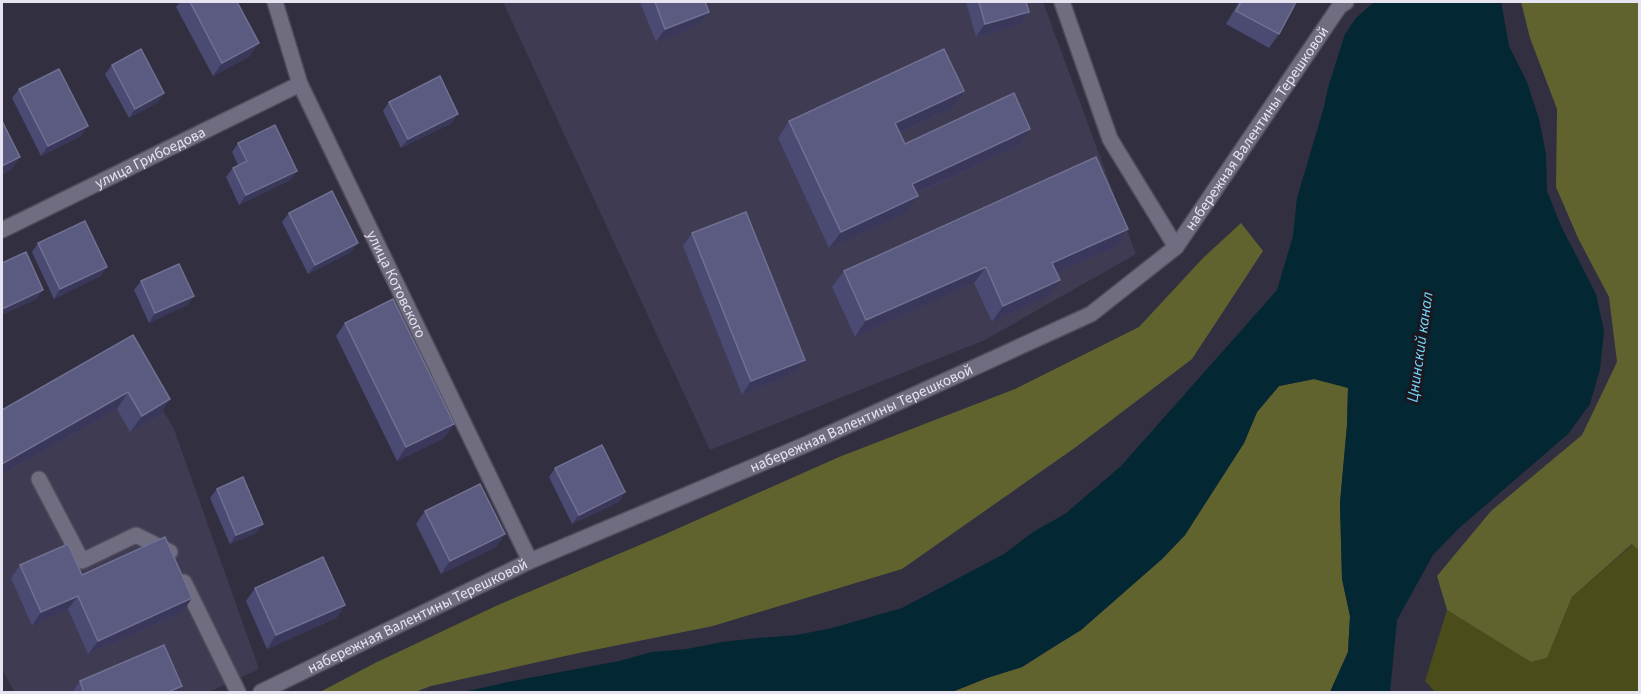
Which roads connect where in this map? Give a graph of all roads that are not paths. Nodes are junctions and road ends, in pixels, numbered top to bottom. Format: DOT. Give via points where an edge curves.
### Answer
graph roads {
  1 [pos="275,2"];
  2 [pos="1062,2"];
  3 [pos="1346,2"];
  4 [pos="300,84"];
  5 [pos="2,230"];
  6 [pos="1176,247"];
  7 [pos="39,479"];
  8 [pos="530,561"];
  9 [pos="238,693"];
  10 [pos="261,693"];
  1 -- 4 [label="street, улица Котовского"];
  2 -- 6 [label="street" via="1110,140"];
  3 -- 6 [label="street, набережная Валентины Терешковой"];
  4 -- 5 [label="street, улица Грибоедова"];
  4 -- 8 [label="street, улица Котовского"];
  6 -- 8 [label="street, набережная Валентины Терешковой" via="1091,314 807,444"];
  7 -- 9 [label="street" via="81,561 136,535 170,553"];
  8 -- 10 [label="street, набережная Валентины Терешковой"];
}
